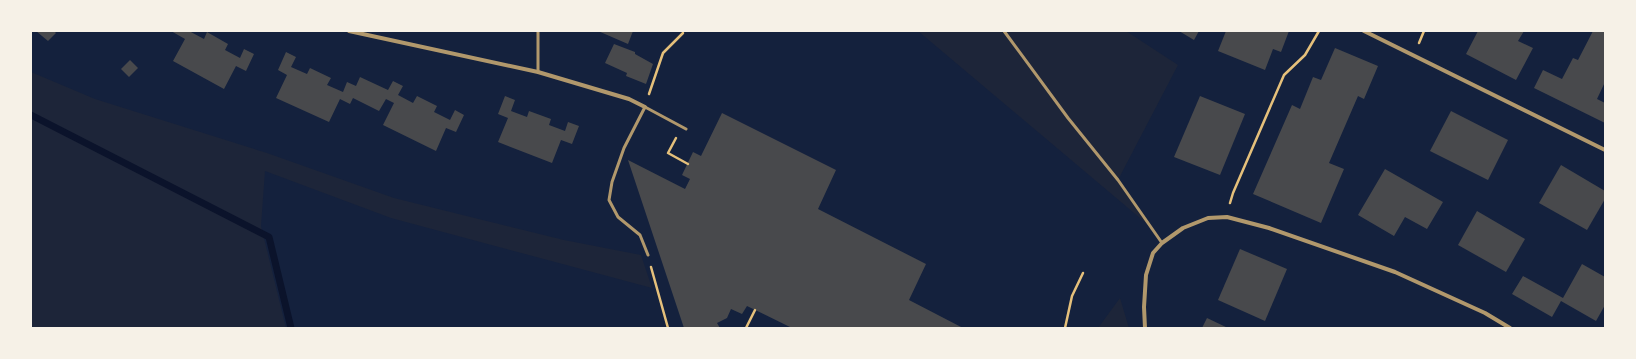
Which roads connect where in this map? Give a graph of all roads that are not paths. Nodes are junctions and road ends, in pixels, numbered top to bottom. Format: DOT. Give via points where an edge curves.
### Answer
graph roads {
  1 [pos="349,31"];
  2 [pos="538,31"];
  3 [pos="1004,31"];
  4 [pos="1364,31"];
  5 [pos="538,72"];
  6 [pos="645,107"];
  7 [pos="686,129"];
  8 [pos="1605,150"];
  9 [pos="1162,243"];
  10 [pos="648,255"];
  11 [pos="1145,328"];
  12 [pos="1510,328"];
  1 -- 5 [label="street"];
  2 -- 5 [label="lane"];
  3 -- 9 [label="lane" via="1068,118 1118,180"];
  4 -- 8 [label="street"];
  5 -- 6 [label="street" via="629,99"];
  6 -- 7 [label="lane"];
  6 -- 10 [label="lane" via="624,148 612,182 609,200 618,217 640,235"];
  9 -- 11 [label="street" via="1154,253 1146,275"];
  9 -- 12 [label="street" via="1183,228 1208,218 1227,217 1270,228 1395,272 1485,313"];
}
